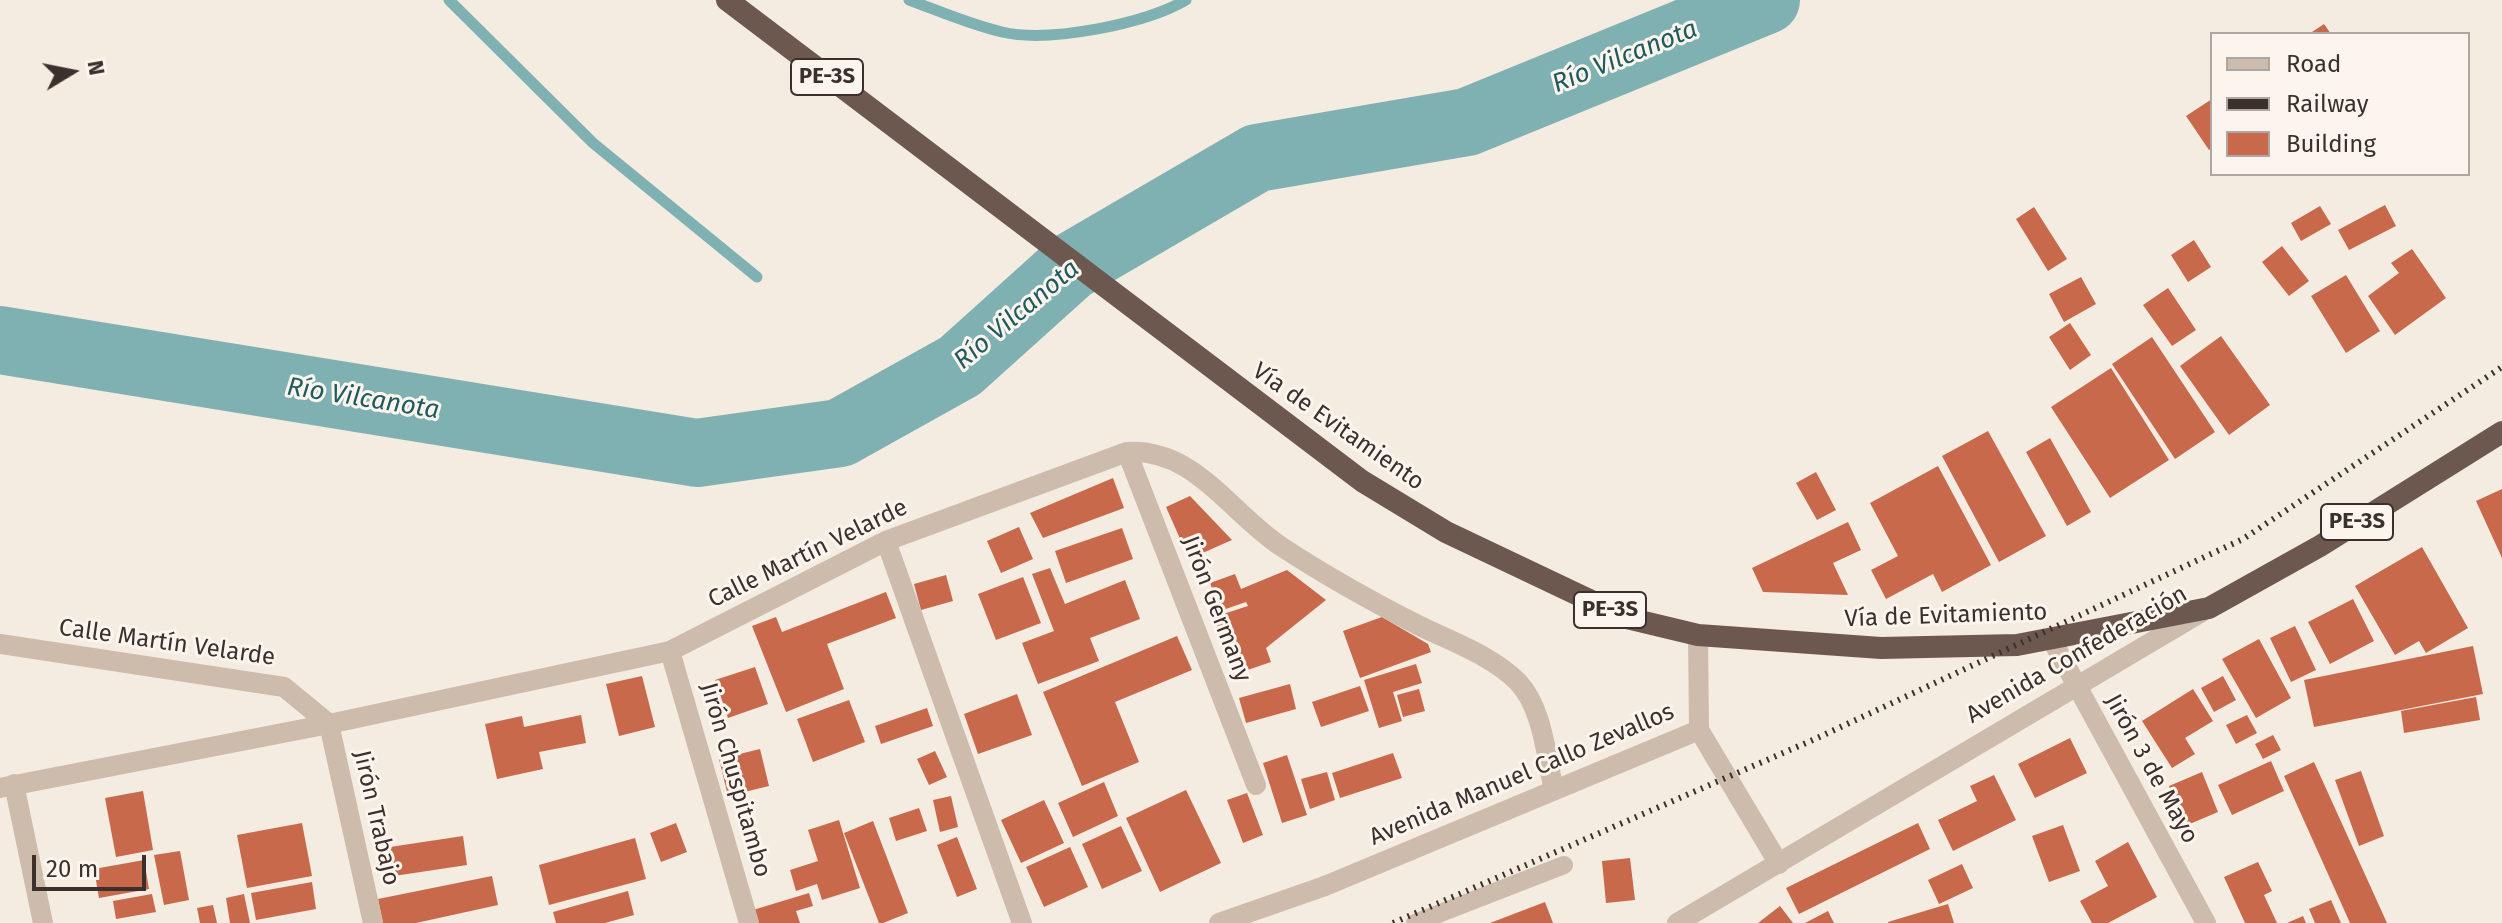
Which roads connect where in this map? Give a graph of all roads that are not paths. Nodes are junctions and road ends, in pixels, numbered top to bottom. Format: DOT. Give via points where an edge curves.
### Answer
graph roads {
  1 [pos="727,0"];
  2 [pos="2502,432"];
  3 [pos="1127,452"];
  4 [pos="886,541"];
  5 [pos="2209,608"];
  6 [pos="1698,635"];
  7 [pos="2052,640"];
  8 [pos="0,644"];
  9 [pos="670,651"];
  10 [pos="2074,684"];
  11 [pos="329,724"];
  12 [pos="1699,730"];
  13 [pos="1256,785"];
  14 [pos="7,786"];
  15 [pos="1554,790"];
  16 [pos="1779,864"];
  17 [pos="1564,865"];
  18 [pos="43,923"];
  19 [pos="373,923"];
  20 [pos="749,923"];
  21 [pos="1022,923"];
  22 [pos="1219,923"];
  23 [pos="1415,923"];
  24 [pos="1677,923"];
  25 [pos="2206,923"];
  1 -- 6 [label="highway, Vía de Evitamiento / PE-3S" via="1362,481 1446,532 1627,618"];
  2 -- 5 [label="highway, Avenida Confederación / PE-3S" via="2320,546"];
  3 -- 4 [label="street, Calle Martín Velarde"];
  3 -- 13 [label="street, Jirón Germany"];
  3 -- 15 [label="street, Calle Martín Velarde" via="1178,460 1245,519 1308,564 1492,663 1519,683 1538,722"];
  4 -- 9 [label="street, Calle Martín Velarde"];
  4 -- 21 [label="street"];
  5 -- 7 [label="highway, Vía de Evitamiento / PE-3S"];
  5 -- 10 [label="street, Avenida Confederación"];
  6 -- 7 [label="highway, Vía de Evitamiento / PE-3S" via="1881,648"];
  6 -- 12 [label="street"];
  7 -- 10 [label="street, Jirón 3 de Mayo"];
  8 -- 11 [label="street, Calle Martín Velarde" via="284,687"];
  9 -- 11 [label="street, Calle Martín Velarde"];
  9 -- 20 [label="street, Jirón Chuspitambo"];
  10 -- 16 [label="street, Avenida Confederación"];
  10 -- 25 [label="street, Jirón 3 de Mayo"];
  11 -- 14 [label="street"];
  11 -- 19 [label="street, Jirón Trabajo"];
  12 -- 15 [label="street, Avenida Manuel Callo Zevallos"];
  12 -- 16 [label="street, Avenida Manuel Callo Zevallos"];
  14 -- 18 [label="street"];
  15 -- 22 [label="street, Avenida Manuel Callo Zevallos" via="1325,886"];
  16 -- 24 [label="street, Avenida Confederación"];
  17 -- 23 [label="lane"];
}
